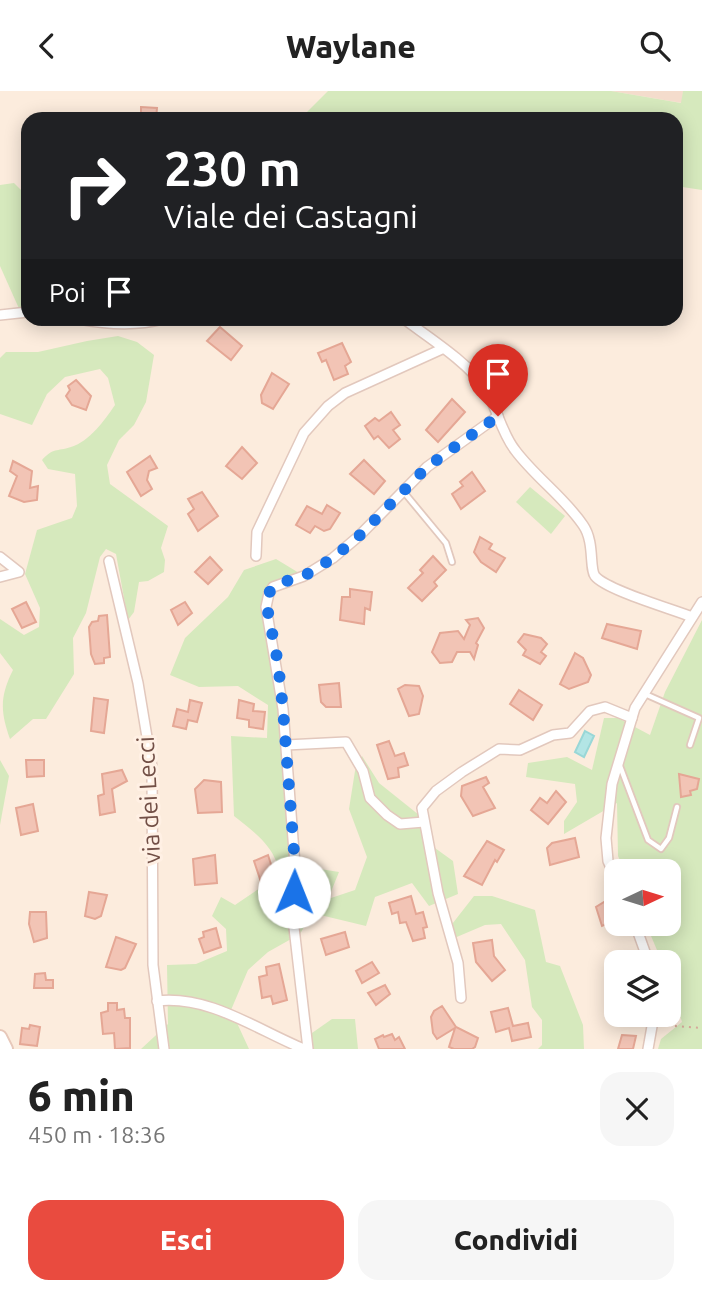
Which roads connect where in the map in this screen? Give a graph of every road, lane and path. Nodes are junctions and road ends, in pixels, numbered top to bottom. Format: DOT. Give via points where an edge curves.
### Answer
graph roads {
  1 [pos="21,312"];
  2 [pos="0,315"];
  3 [pos="413,326"];
  4 [pos="442,349"];
  5 [pos="498,416"];
  6 [pos="402,490"];
  7 [pos="257,556"];
  8 [pos="0,557"];
  9 [pos="109,561"];
  10 [pos="452,562"];
  11 [pos="0,577"];
  12 [pos="702,602"];
  13 [pos="692,617"];
  14 [pos="644,693"];
  15 [pos="632,718"];
  16 [pos="286,745"];
  17 [pos="690,745"];
  18 [pos="618,761"];
  19 [pos="677,807"];
  20 [pos="424,822"];
  21 [pos="608,859"];
  22 [pos="461,998"];
  23 [pos="157,1001"];
  24 [pos="681,1025"];
  25 [pos="652,1027"];
  26 [pos="702,1028"];
  27 [pos="0,1037"];
  28 [pos="6,1049"];
  29 [pos="164,1049"];
  30 [pos="306,1049"];
  31 [pos="649,1049"];
  1 -- 2 [label="street"];
  3 -- 4 [label="street"];
  4 -- 5 [label="street" via="483,385"];
  4 -- 7 [label="street" via="345,393 328,406 304,433 257,532"];
  5 -- 6 [label="street"];
  5 -- 13 [label="street" via="515,450 585,528 596,577"];
  6 -- 10 [label="lane" via="446,543"];
  6 -- 16 [label="street" via="333,558 269,593 267,607"];
  8 -- 11 [label="street" via="19,572"];
  9 -- 23 [label="street, via dei Lecci" via="152,767"];
  12 -- 13 [label="street"];
  13 -- 14 [label="street"];
  14 -- 15 [label="street"];
  14 -- 17 [label="lane" via="699,718"];
  15 -- 18 [label="street"];
  15 -- 20 [label="street" via="605,707 590,711 570,733 553,735 520,750 499,749 436,791 422,808"];
  16 -- 20 [label="street" via="346,742 363,771 370,798 400,824"];
  16 -- 30 [label="street" via="295,865 293,919"];
  18 -- 19 [label="lane" via="649,840 661,849 669,838"];
  18 -- 21 [label="street" via="606,838"];
  20 -- 22 [label="street" via="458,963"];
  23 -- 29 [label="street"];
  23 -- 30 [label="street" via="171,999 210,1007"];
  24 -- 26 [label="path"];
  25 -- 31 [label="street"];
  27 -- 28 [label="street"];
}
